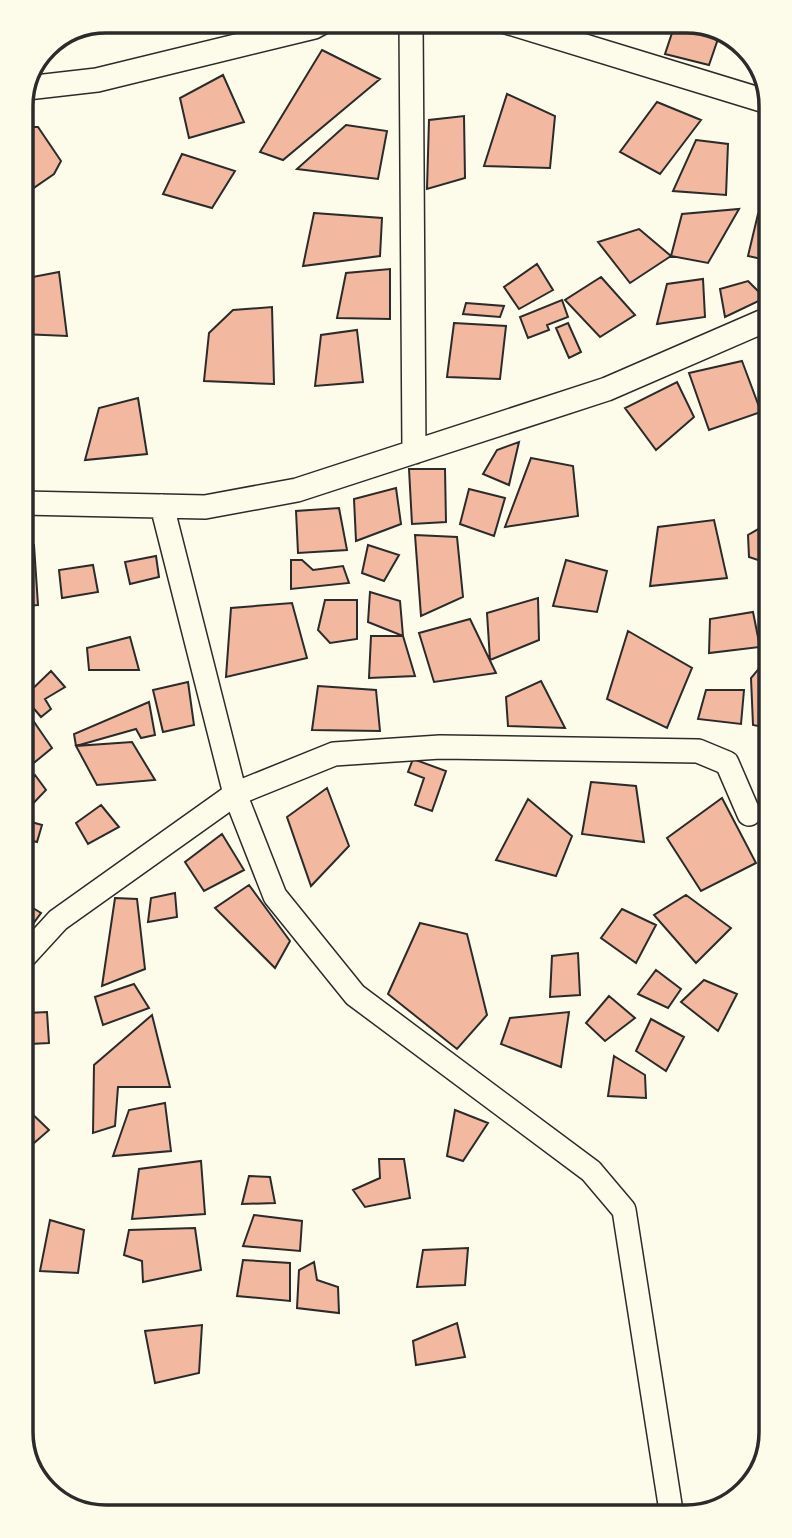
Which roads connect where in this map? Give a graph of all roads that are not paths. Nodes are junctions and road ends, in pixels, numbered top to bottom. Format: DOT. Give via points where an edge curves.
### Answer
graph roads {
  1 [pos="289,33"];
  2 [pos="411,33"];
  3 [pos="542,33"];
  4 [pos="36,87"];
  5 [pos="758,99"];
  6 [pos="759,323"];
  7 [pos="414,452"];
  8 [pos="33,503"];
  9 [pos="162,506"];
  10 [pos="235,794"];
  11 [pos="749,814"];
  12 [pos="33,947"];
  13 [pos="670,1505"];
  1 -- 4 [label="street" via="97,80"];
  2 -- 7 [label="street"];
  3 -- 5 [label="street"];
  6 -- 7 [label="street" via="607,389"];
  7 -- 9 [label="street" via="297,490 205,507"];
  8 -- 9 [label="street"];
  9 -- 10 [label="street"];
  10 -- 11 [label="street" via="334,754 440,747 698,751 727,763"];
  10 -- 12 [label="street" via="58,920"];
  10 -- 13 [label="street" via="275,896 355,995 591,1171 624,1210"];
}
